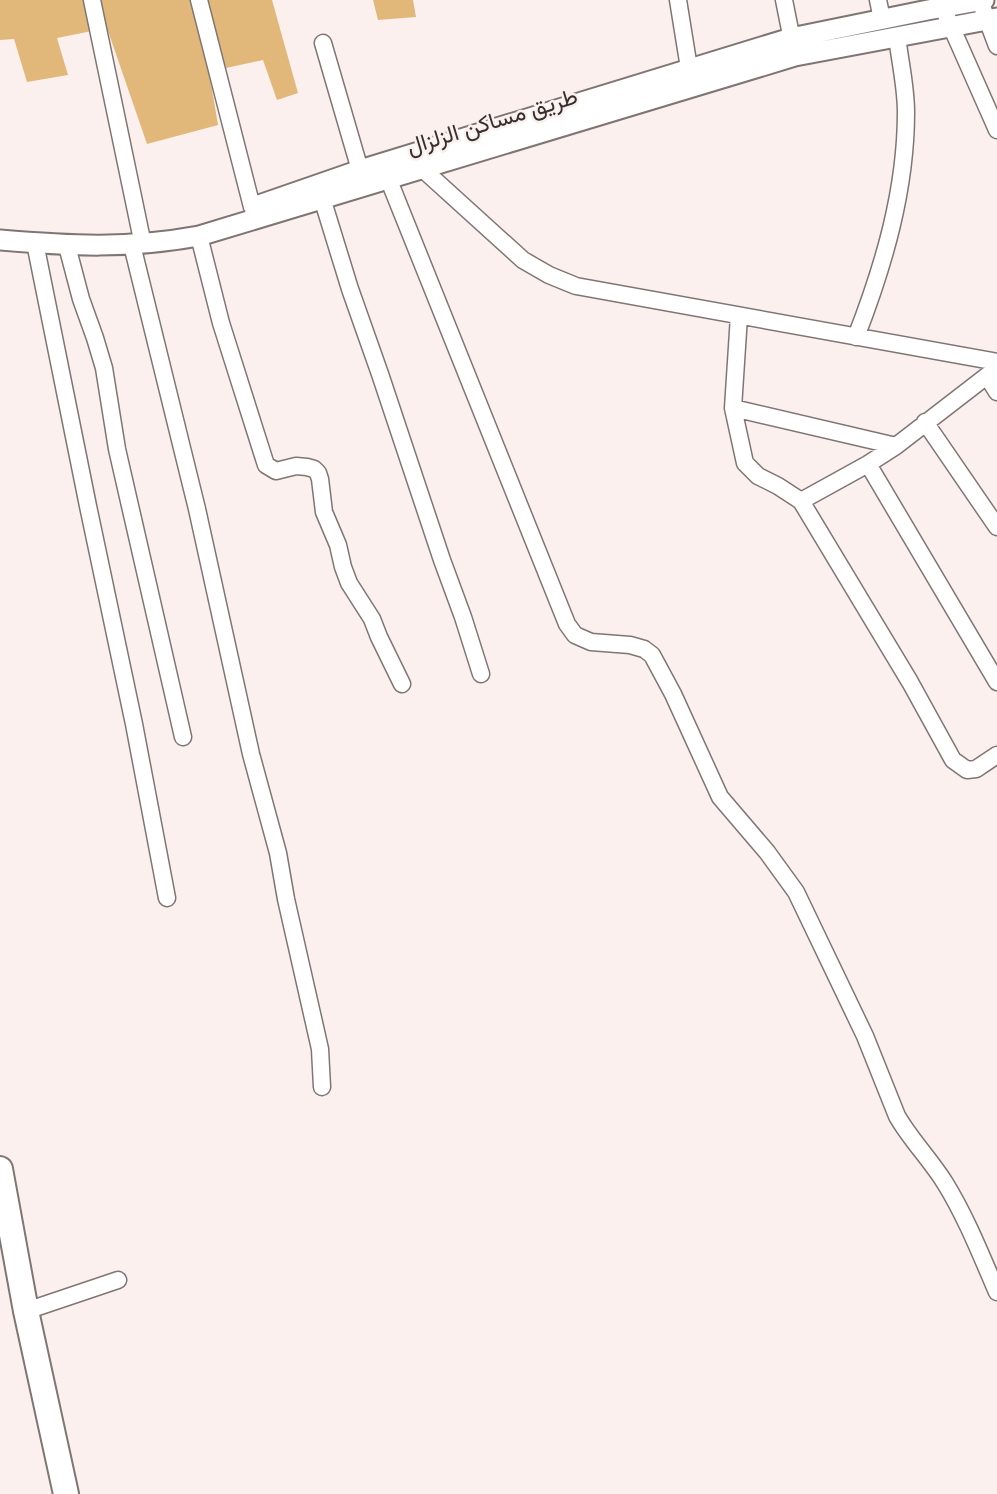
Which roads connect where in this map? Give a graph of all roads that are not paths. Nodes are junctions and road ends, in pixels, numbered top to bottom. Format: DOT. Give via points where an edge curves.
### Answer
graph roads {
  1 [pos="92,0"];
  2 [pos="199,0"];
  3 [pos="678,0"];
  4 [pos="784,0"];
  5 [pos="982,0"];
  6 [pos="932,6"];
  7 [pos="880,10"];
  8 [pos="992,19"];
  9 [pos="952,26"];
  10 [pos="897,37"];
  11 [pos="323,43"];
  12 [pos="997,46"];
  13 [pos="793,47"];
  14 [pos="689,68"];
  15 [pos="997,88"];
  16 [pos="980,93"];
  17 [pos="997,130"];
  18 [pos="415,161"];
  19 [pos="360,170"];
  20 [pos="388,178"];
  21 [pos="322,198"];
  22 [pos="252,207"];
  23 [pos="0,232"];
  24 [pos="199,236"];
  25 [pos="0,240"];
  26 [pos="137,240"];
  27 [pos="35,243"];
  28 [pos="67,246"];
  29 [pos="739,316"];
  30 [pos="856,337"];
  31 [pos="997,362"];
  32 [pos="992,372"];
  33 [pos="997,392"];
  34 [pos="733,408"];
  35 [pos="925,422"];
  36 [pos="895,446"];
  37 [pos="868,464"];
  38 [pos="801,501"];
  39 [pos="997,527"];
  40 [pos="481,674"];
  41 [pos="997,682"];
  42 [pos="402,684"];
  43 [pos="183,737"];
  44 [pos="997,755"];
  45 [pos="167,898"];
  46 [pos="322,1087"];
  47 [pos="0,1169"];
  48 [pos="118,1280"];
  49 [pos="997,1292"];
  50 [pos="26,1311"];
  51 [pos="66,1494"];
  1 -- 26 [label="street"];
  2 -- 22 [label="street"];
  3 -- 14 [label="street"];
  4 -- 13 [label="street"];
  5 -- 6 [label="street, طريق مساكن الزلزال"];
  5 -- 8 [label="street"];
  6 -- 7 [label="street, طريق مساكن الزلزال"];
  6 -- 9 [label="street"];
  7 -- 13 [label="street, طريق مساكن الزلزال"];
  8 -- 9 [label="street, طريق مساكن الزلزال"];
  8 -- 12 [label="street"];
  9 -- 10 [label="street, طريق مساكن الزلزال"];
  9 -- 16 [label="street"];
  10 -- 13 [label="street, طريق مساكن الزلزال"];
  10 -- 30 [label="street" via="906,111 898,200"];
  11 -- 19 [label="street"];
  13 -- 14 [label="street, طريق مساكن الزلزال"];
  13 -- 18 [label="street, طريق مساكن الزلزال"];
  14 -- 18 [label="street, طريق مساكن الزلزال"];
  15 -- 16 [label="street"];
  16 -- 17 [label="street"];
  18 -- 19 [label="street, طريق مساكن الزلزال"];
  18 -- 20 [label="street, طريق مساكن الزلزال"];
  18 -- 29 [label="street" via="516,254 549,275 576,286"];
  19 -- 22 [label="street, طريق مساكن الزلزال"];
  20 -- 21 [label="street, طريق مساكن الزلزال"];
  20 -- 49 [label="street" via="566,624 575,635 591,642 630,645 652,655 720,797 796,892 865,1036 897,1116 953,1196"];
  21 -- 24 [label="street, طريق مساكن الزلزال"];
  21 -- 40 [label="street"];
  22 -- 26 [label="street, طريق مساكن الزلزال" via="216,221"];
  23 -- 26 [label="street, طريق مساكن الزلزال"];
  24 -- 26 [label="street, طريق مساكن الزلزال"];
  24 -- 42 [label="street" via="266,465 276,471 307,467 318,473 324,512 342,567"];
  25 -- 27 [label="street, طريق مساكن الزلزال"];
  26 -- 28 [label="street, طريق مساكن الزلزال"];
  26 -- 46 [label="street" via="251,754 278,853 320,1049"];
  27 -- 28 [label="street, طريق مساكن الزلزال"];
  27 -- 45 [label="street"];
  28 -- 43 [label="street" via="104,368 117,449"];
  29 -- 30 [label="street"];
  29 -- 34 [label="street"];
  30 -- 31 [label="street"];
  32 -- 33 [label="street"];
  32 -- 35 [label="street"];
  34 -- 36 [label="street"];
  34 -- 38 [label="street" via="745,463"];
  35 -- 36 [label="street"];
  35 -- 39 [label="street"];
  36 -- 37 [label="street"];
  37 -- 38 [label="street"];
  37 -- 41 [label="street"];
  38 -- 44 [label="street" via="953,760 967,770 976,769"];
  47 -- 50 [label="main road"];
  48 -- 50 [label="street"];
  50 -- 51 [label="main road"];
}
